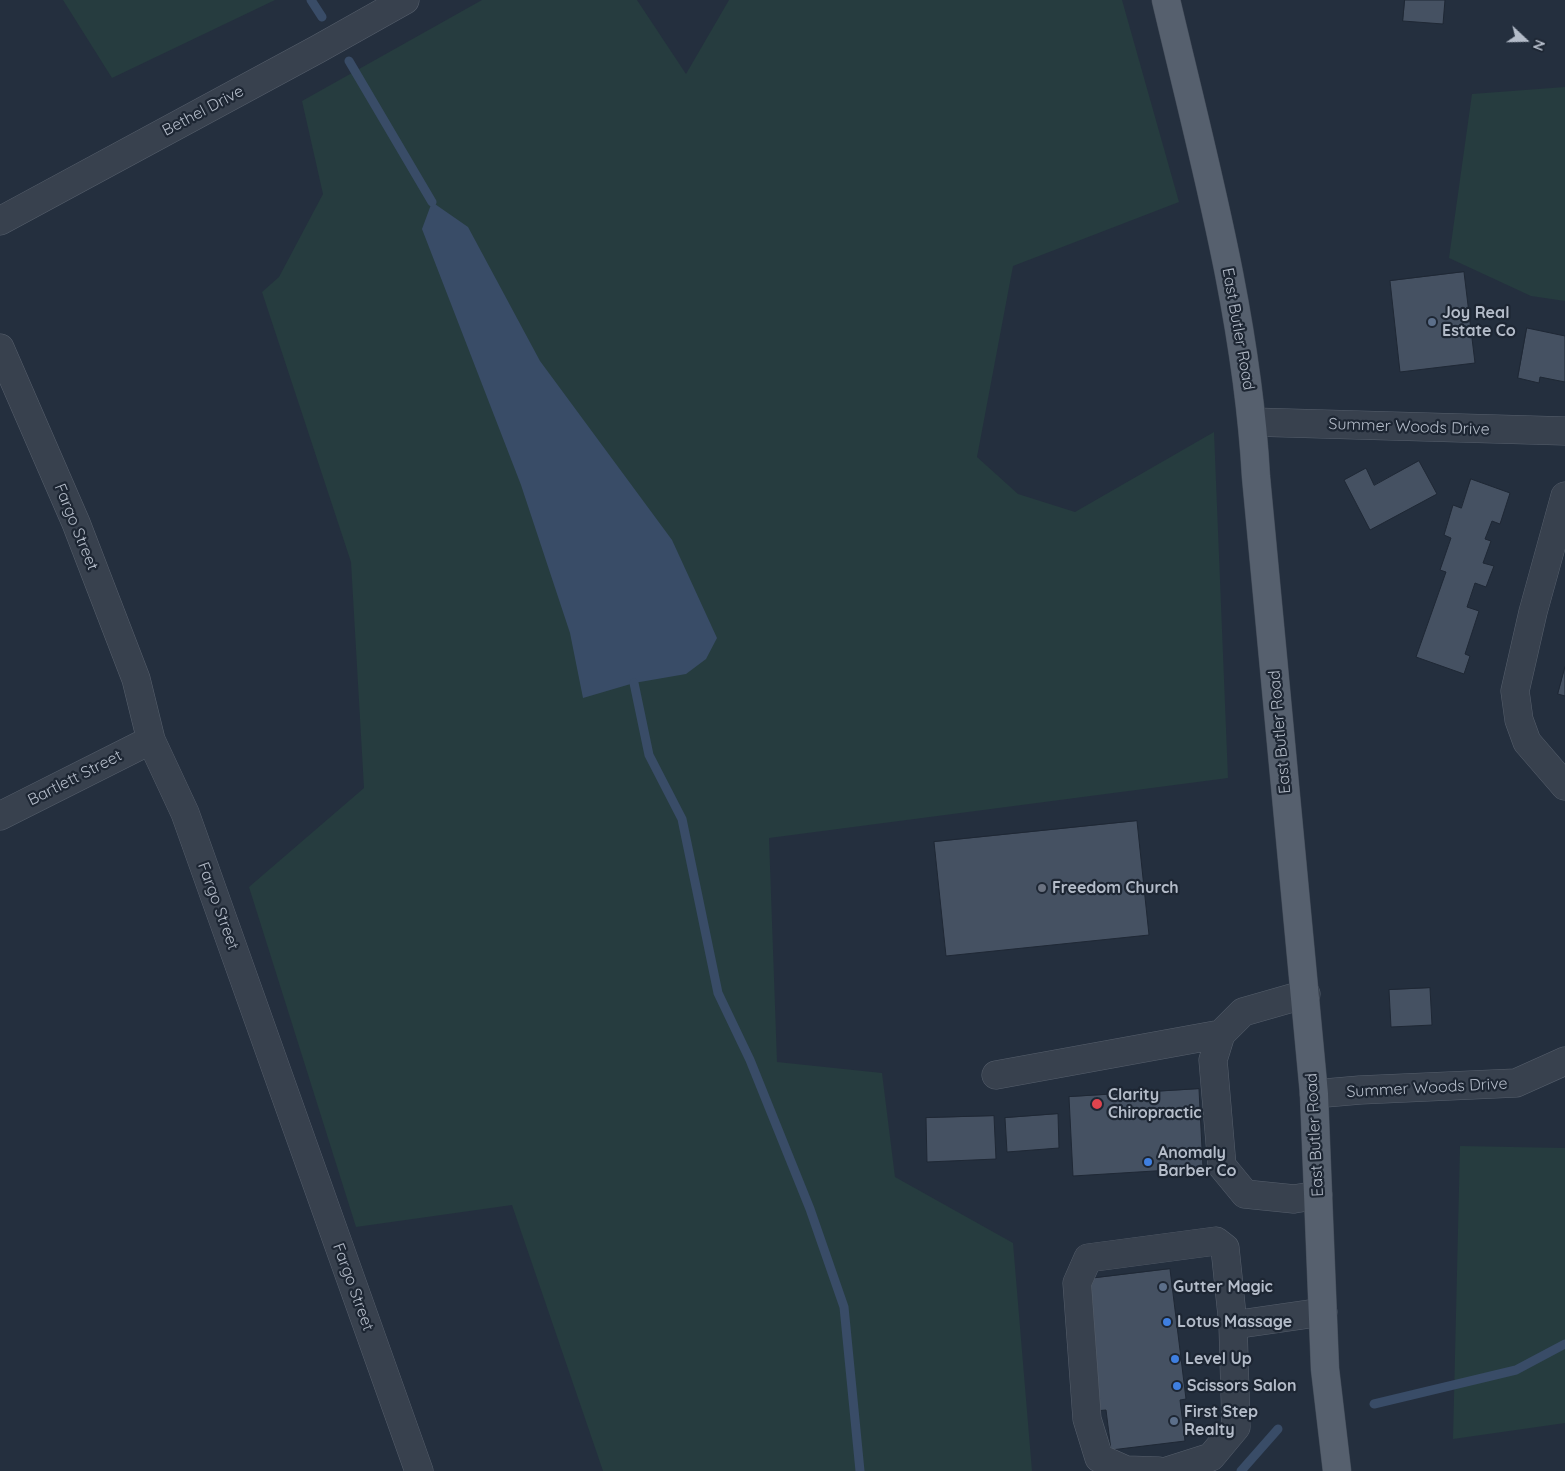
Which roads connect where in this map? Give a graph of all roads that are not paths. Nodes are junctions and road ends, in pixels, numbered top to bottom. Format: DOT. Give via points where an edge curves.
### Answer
graph roads {
  1 [pos="405,0"];
  2 [pos="1166,0"];
  3 [pos="0,221"];
  4 [pos="0,348"];
  5 [pos="1253,422"];
  6 [pos="1565,431"];
  7 [pos="1565,496"];
  8 [pos="151,740"];
  9 [pos="1565,786"];
  10 [pos="0,816"];
  11 [pos="1306,994"];
  12 [pos="1221,1034"];
  13 [pos="1565,1061"];
  14 [pos="996,1075"];
  15 [pos="1314,1094"];
  16 [pos="1318,1195"];
  17 [pos="1323,1312"];
  18 [pos="1233,1325"];
  19 [pos="419,1471"];
  20 [pos="1158,1471"];
  21 [pos="1167,1471"];
  22 [pos="1337,1471"];
  1 -- 3 [label="street, Bethel Drive"];
  2 -- 5 [label="main road, East Butler Road" via="1238,318"];
  4 -- 8 [label="street, Fargo Street" via="76,524 133,670"];
  5 -- 6 [label="street, Summer Woods Drive"];
  5 -- 11 [label="main road, East Butler Road"];
  7 -- 9 [label="street" via="1515,691 1519,720 1527,742"];
  8 -- 10 [label="street, Bartlett Street"];
  8 -- 19 [label="street, Fargo Street" via="185,813"];
  11 -- 12 [label="street" via="1243,1012"];
  11 -- 15 [label="main road, East Butler Road"];
  12 -- 14 [label="street"];
  12 -- 16 [label="street" via="1213,1060 1222,1166 1245,1194 1294,1199"];
  13 -- 15 [label="street, Summer Woods Drive" via="1516,1083"];
  15 -- 16 [label="main road, East Butler Road"];
  16 -- 17 [label="main road, East Butler Road"];
  17 -- 18 [label="street"];
  17 -- 22 [label="main road, East Butler Road" via="1325,1369"];
  18 -- 20 [label="street" via="1225,1248 1216,1241 1088,1258 1077,1283 1087,1419 1098,1458 1126,1470"];
  18 -- 21 [label="street" via="1236,1428 1211,1457"];
}
